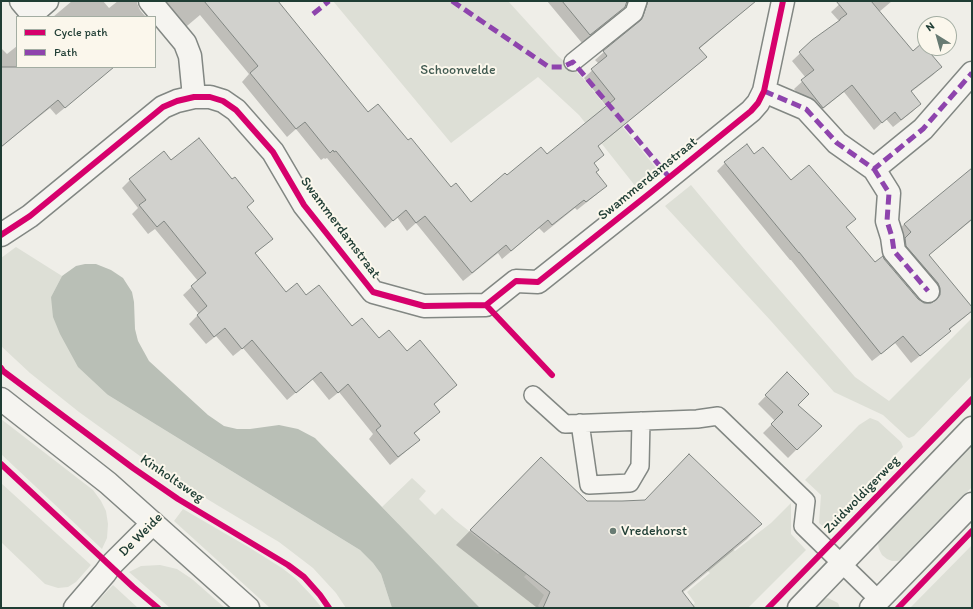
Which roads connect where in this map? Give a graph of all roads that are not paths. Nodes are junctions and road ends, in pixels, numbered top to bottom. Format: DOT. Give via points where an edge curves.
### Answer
graph roads {
  1 [pos="21,1"];
  2 [pos="47,1"];
  3 [pos="150,1"];
  4 [pos="638,1"];
  5 [pos="783,1"];
  6 [pos="573,62"];
  7 [pos="972,72"];
  8 [pos="764,91"];
  9 [pos="194,97"];
  10 [pos="874,169"];
  11 [pos="1,235"];
  12 [pos="928,291"];
  13 [pos="533,395"];
  14 [pos="1,399"];
  15 [pos="641,421"];
  16 [pos="580,423"];
  17 [pos="972,428"];
  18 [pos="972,504"];
  19 [pos="153,523"];
  20 [pos="842,564"];
  21 [pos="875,604"];
  22 [pos="75,608"];
  23 [pos="248,608"];
  24 [pos="799,608"];
  1 -- 2 [label="street" via="32,14"];
  3 -- 9 [label="street" via="185,43 190,56"];
  4 -- 6 [label="lane" via="634,13"];
  5 -- 8 [label="street, Swammerdamstraat"];
  7 -- 10 [label="street" via="923,129"];
  8 -- 9 [label="street, Swammerdamstraat" via="751,110 538,282 516,281 486,305 424,306 373,292 304,205 273,152 236,110 223,101 210,97"];
  8 -- 10 [label="street" via="806,109 836,143"];
  9 -- 11 [label="street, Swammerdamstraat" via="163,106 30,216"];
  10 -- 12 [label="street" via="889,193 887,221 894,251"];
  13 -- 16 [label="lane" via="564,424"];
  14 -- 19 [label="street" via="108,483"];
  15 -- 16 [label="lane"];
  15 -- 16 [label="lane" via="640,466 630,483 589,485"];
  15 -- 20 [label="lane" via="718,416 806,501 803,526"];
  17 -- 20 [label="street"];
  18 -- 21 [label="street"];
  19 -- 22 [label="street, De Weide" via="110,566"];
  19 -- 23 [label="street"];
  20 -- 21 [label="lane"];
  20 -- 24 [label="street"];
}
